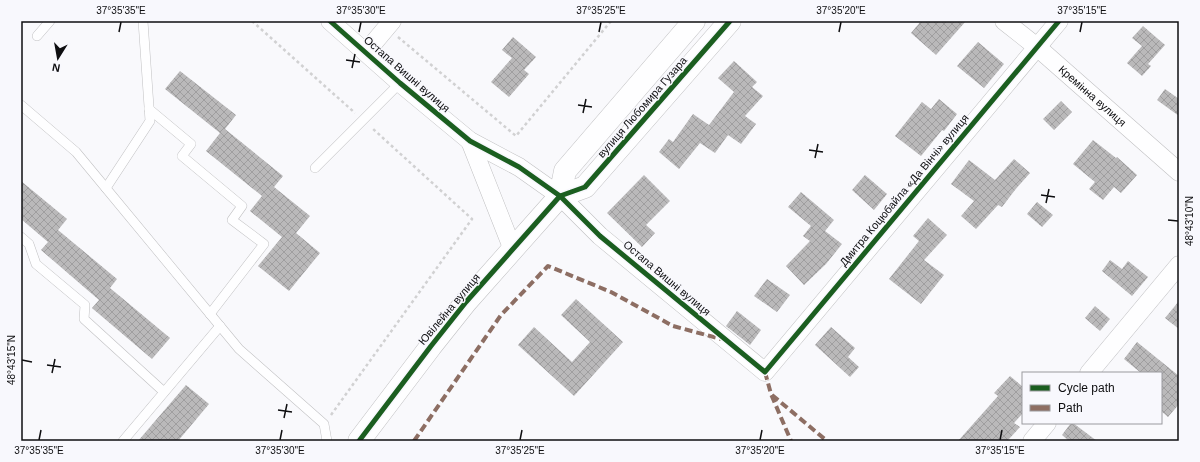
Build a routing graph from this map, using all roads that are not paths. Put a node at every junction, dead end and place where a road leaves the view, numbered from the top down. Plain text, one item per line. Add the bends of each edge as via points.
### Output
1 (50, 21) edge
2 (143, 21) edge
3 (330, 21) edge
4 (694, 21) edge
5 (730, 21) edge
6 (1004, 21) edge
7 (1059, 21) edge
8 (389, 24) edge
9 (37, 36) dead end
10 (1037, 47) junction
11 (366, 52) junction
12 (400, 83) junction
13 (21, 105) edge
14 (149, 109) junction
15 (470, 141) junction
16 (315, 168) dead end
17 (1179, 172) edge
18 (106, 188) junction
19 (560, 196) junction
20 (21, 237) edge
21 (513, 250) junction
22 (1179, 265) edge
23 (210, 314) junction
24 (220, 326) junction
25 (765, 372) joint
26 (1090, 372) edge
27 (164, 392) junction
28 (1046, 424) edge
29 (361, 440) edge
30 (123, 441) edge
31 (327, 441) edge
32 (1032, 441) edge

1 - 9 lane
2 - 14 lane
3 - 11 street, Остапа Вишні вулиця
4 - 19 street, вулиця Любомира Гузара via 565,171
5 - 19 street, вулиця Любомира Гузара via 585,187
6 - 10 street, Кремінна вулиця
7 - 10 street, Дмитра Коцюбайла «Да Вінчі» вулиця
8 - 11 street
10 - 17 street, Кремінна вулиця
10 - 25 street, Дмитра Коцюбайла «Да Вінчі» вулиця
11 - 12 street, Остапа Вишні вулиця
12 - 15 street, Остапа Вишні вулиця
12 - 16 lane
13 - 18 lane via 76,152
14 - 18 lane via 150,121
14 - 23 lane via 191,144 182,156 242,206 232,220 264,244
15 - 19 street, Остапа Вишні вулиця via 519,168
15 - 21 street
18 - 23 lane
19 - 21 street, Ювілейна вулиця
19 - 25 street, Остапа Вишні вулиця via 600,236
20 - 27 lane via 29,244 36,264 85,305 84,319
21 - 29 street, Ювілейна вулиця via 466,302
22 - 26 street
23 - 24 lane
24 - 27 lane
24 - 31 lane via 239,349 324,424
27 - 30 lane
28 - 32 street

